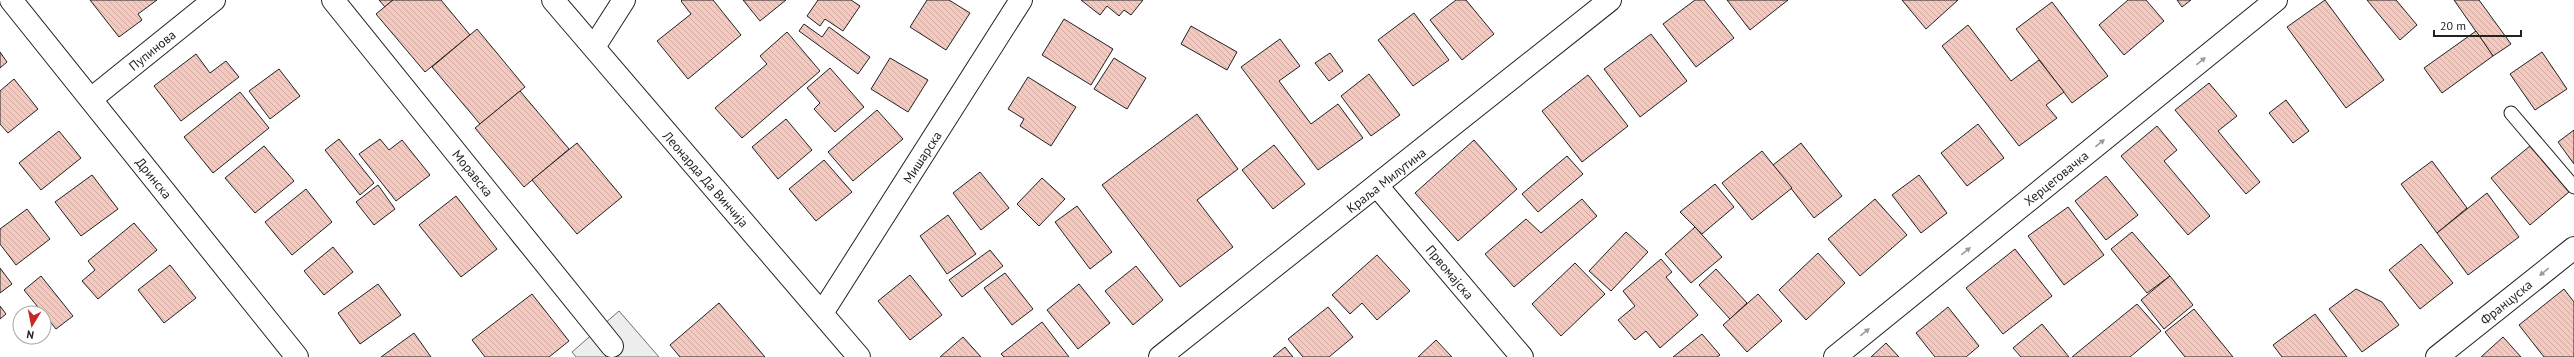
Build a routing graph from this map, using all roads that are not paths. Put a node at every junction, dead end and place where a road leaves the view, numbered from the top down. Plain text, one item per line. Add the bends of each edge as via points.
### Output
1 (11, 0) edge
2 (214, 0) edge
3 (333, 0) edge
4 (554, 0) edge
5 (624, 0) edge
6 (1021, 0) edge
7 (1610, 0) edge
8 (2276, 0) edge
9 (594, 47) junction
10 (91, 99) junction
11 (2510, 113) dead end
12 (1378, 187) junction
13 (2574, 187) edge
14 (2574, 248) edge
15 (822, 313) junction
16 (612, 346) dead end
17 (297, 357) edge
18 (859, 357) edge
19 (1160, 357) edge
20 (1522, 357) edge
21 (1835, 357) edge
22 (2437, 357) edge

1 - 10 street, Дринска
2 - 10 street, Пупинова
3 - 16 street, Моравска
4 - 9 street, Леонарда Да Винчија
5 - 9 street
6 - 15 street, Мишарска
7 - 12 street, Краља Милутина
21 -> 8 street, Херцеговачка
9 - 15 street, Леонарда Да Винчија
10 - 17 street, Дринска
11 - 13 lane
12 - 19 street, Краља Милутина
12 - 20 street, Првомајска
14 -> 22 street, Француска
15 - 18 street, Леонарда Да Винчија

